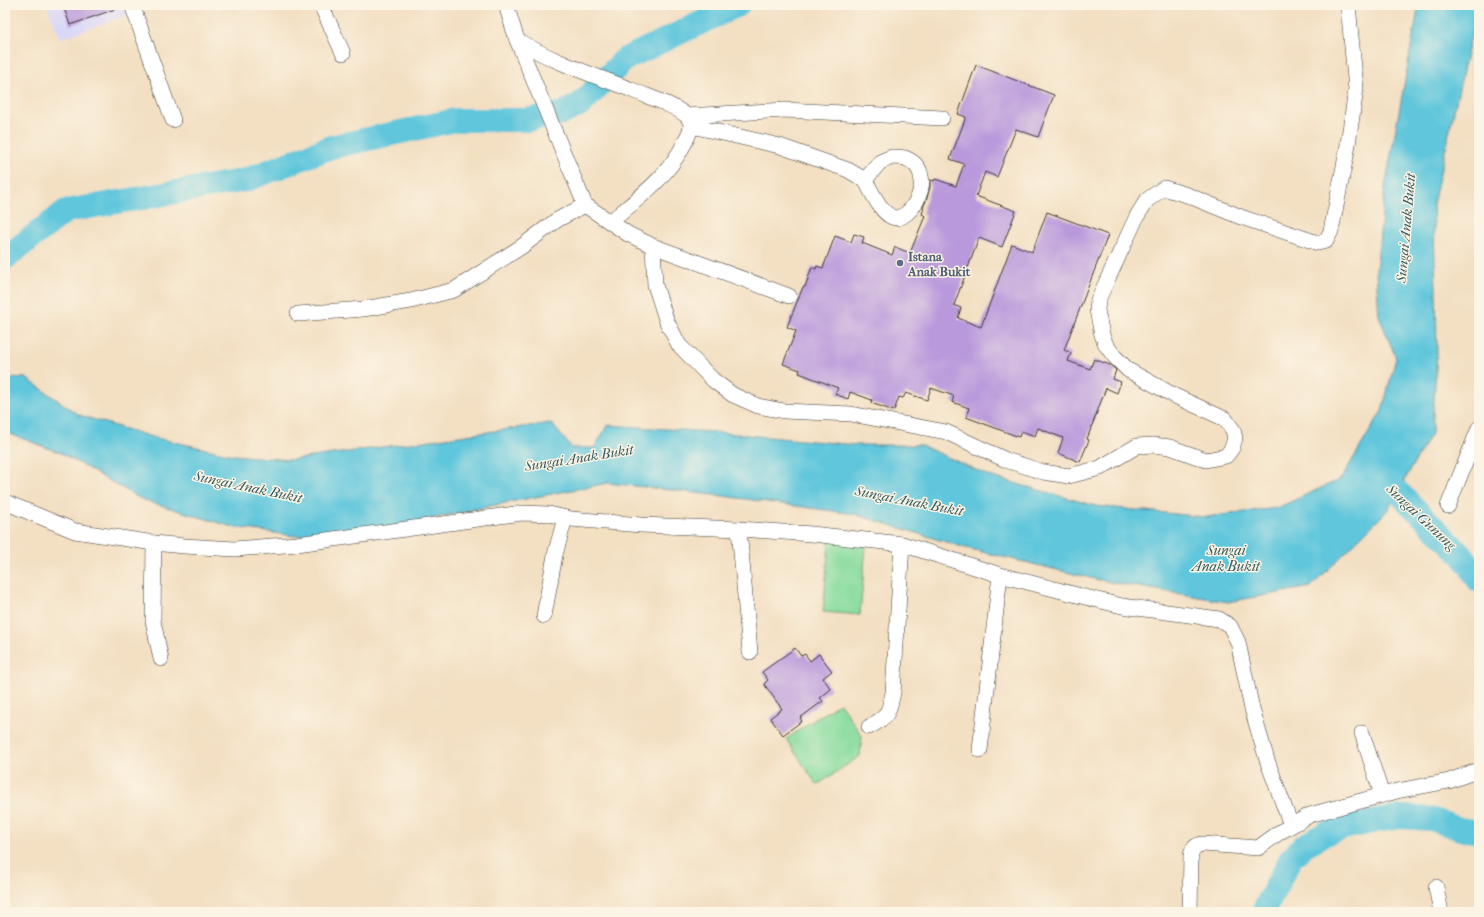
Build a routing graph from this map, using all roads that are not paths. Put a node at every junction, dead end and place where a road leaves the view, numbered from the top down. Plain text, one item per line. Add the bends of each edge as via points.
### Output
1 (132, 5) edge
2 (321, 5) edge
3 (506, 5) edge
4 (1348, 5) edge
5 (517, 40) junction
6 (343, 53) dead end
7 (942, 118) dead end
8 (173, 120) dead end
9 (689, 121) junction
10 (865, 180) dead end
11 (585, 205) junction
12 (610, 222) junction
13 (653, 246) junction
14 (789, 296) dead end
15 (298, 314) dead end
16 (1479, 428) edge
17 (5, 502) edge
18 (1448, 506) dead end
19 (565, 518) junction
20 (738, 529) junction
21 (154, 543) junction
22 (902, 544) junction
23 (1000, 575) junction
24 (544, 616) dead end
25 (750, 652) dead end
26 (161, 659) dead end
27 (868, 727) dead end
28 (1362, 733) dead end
29 (980, 750) dead end
30 (1479, 770) edge
31 (1382, 795) junction
32 (1291, 825) junction
33 (1436, 887) dead end
34 (1190, 912) edge
35 (1441, 912) edge

1 - 8 street
2 - 6 street
3 - 5 street
4 - 13 street via 1356,89 1347,151 1331,231 1326,241 1318,243 1164,188 1147,200 1098,300 1097,310 1102,335 1115,357 1128,370 1175,396 1225,419 1235,438 1226,456 1206,460 1170,447 1137,446 1100,468 1069,476 1043,472 1006,460 946,432 851,414 784,411 758,406 733,395 713,380 679,345 667,322 655,285
5 - 9 street via 548,57 679,109
5 - 11 street
7 - 9 street via 785,110
9 - 10 street via 780,146 848,170
9 - 12 street via 687,139 676,160 656,184
11 - 12 street
11 - 15 street via 557,220 521,247 454,290 363,309
12 - 13 street
13 - 14 street
16 - 18 street
17 - 21 street via 75,531
19 - 20 street via 642,525
19 - 21 street via 549,514 522,513 312,542 235,549
19 - 24 street via 555,555
20 - 22 street
20 - 25 street
21 - 26 street via 154,620
22 - 23 street
22 - 27 street via 893,693 888,713
23 - 29 street
23 - 32 street via 1122,606 1219,619 1230,626 1238,642 1252,709 1267,760
28 - 31 street
30 - 31 street via 1449,781
31 - 32 street via 1310,815
32 - 34 street via 1258,848 1196,845 1191,855
33 - 35 street

